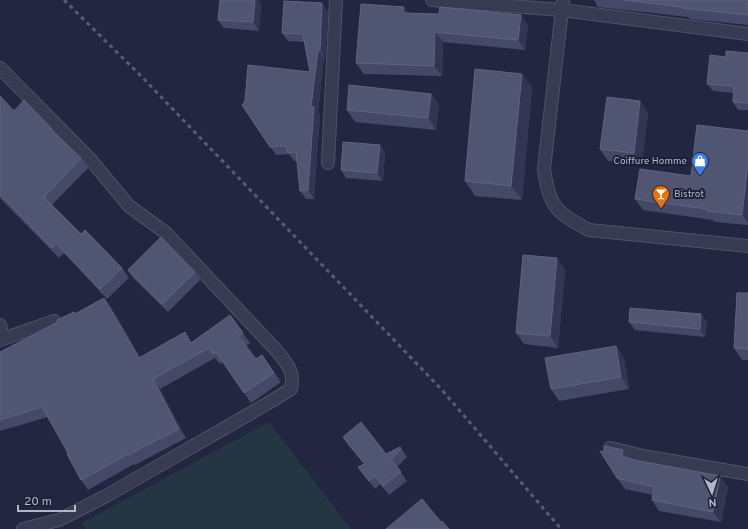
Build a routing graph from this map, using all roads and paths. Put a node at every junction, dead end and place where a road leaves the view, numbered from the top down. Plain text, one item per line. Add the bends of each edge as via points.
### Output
1 (336, 0) edge
2 (432, 0) edge
3 (563, 5) edge
4 (748, 34) edge
5 (0, 68) edge
6 (328, 164) dead end
7 (748, 246) edge
8 (54, 321) dead end
9 (0, 324) edge
10 (2, 340) edge
11 (605, 447) edge
12 (748, 474) edge
13 (23, 529) edge

1 - 6 street
2 - 3 street
3 - 4 street
3 - 7 street via 544,169 547,189 554,206 570,221 589,230
5 - 13 street via 85,154 129,206 166,233 277,351 291,370 293,380 291,389 106,496 59,520
8 - 10 street
9 - 10 street
11 - 12 street

